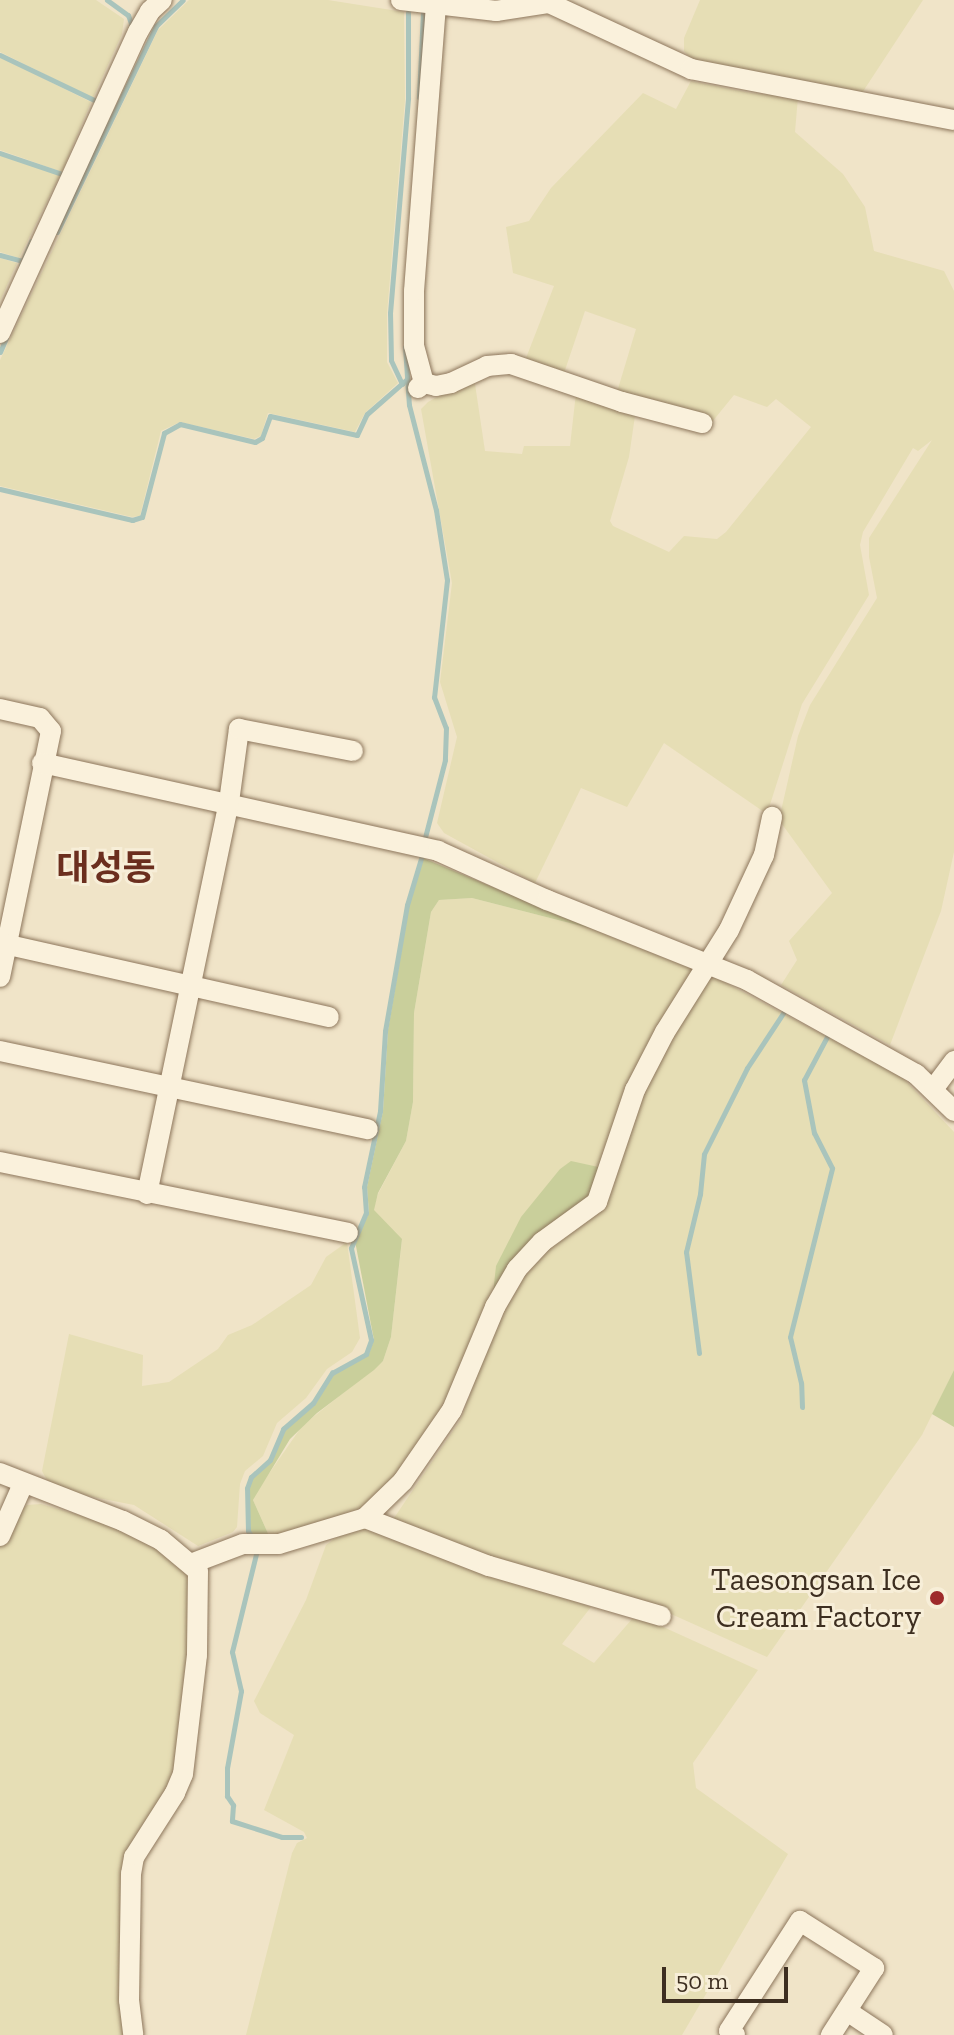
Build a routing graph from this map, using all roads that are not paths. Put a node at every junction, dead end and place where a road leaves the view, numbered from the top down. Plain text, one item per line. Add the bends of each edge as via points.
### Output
1 (162, 0) edge
2 (401, 0) edge
3 (436, 4) junction
4 (954, 120) edge
5 (0, 333) edge
6 (702, 423) dead end
7 (0, 709) edge
8 (353, 751) dead end
9 (42, 763) junction
10 (229, 802) junction
11 (772, 817) dead end
12 (4, 944) edge
13 (708, 964) junction
14 (0, 977) edge
15 (190, 986) junction
16 (329, 1017) dead end
17 (0, 1051) edge
18 (954, 1061) edge
19 (934, 1088) junction
20 (168, 1089) junction
21 (954, 1111) edge
22 (368, 1129) dead end
23 (0, 1162) edge
24 (147, 1194) junction
25 (348, 1233) dead end
26 (0, 1473) edge
27 (23, 1484) junction
28 (365, 1518) junction
29 (0, 1536) edge
30 (193, 1563) junction
31 (661, 1616) dead end
32 (847, 2011) junction
33 (133, 2035) edge
34 (735, 2035) edge
35 (831, 2035) edge
36 (883, 2035) edge

1 - 5 street via 138,32
2 - 3 street
3 - 4 street via 496,11 549,3 691,69
3 - 6 street via 414,291 421,386 511,364
7 - 9 street via 40,718 51,731
8 - 10 street via 239,729
9 - 10 street
9 - 12 street
10 - 13 street via 438,851
10 - 15 street
11 - 13 street via 764,855
12 - 14 street
12 - 15 street
13 - 19 street via 837,1028
13 - 28 street via 635,1090 597,1202 542,1242 517,1269 495,1307 452,1410 403,1481
15 - 16 street
15 - 20 street
17 - 20 street
18 - 19 street
19 - 21 street
20 - 22 street
20 - 24 street
23 - 24 street
24 - 25 street
26 - 27 street
27 - 29 street
27 - 30 street via 123,1521
28 - 30 street via 279,1544 243,1544
28 - 31 street via 489,1566
30 - 33 street via 199,1582 197,1655 183,1774 134,1857 131,1874
32 - 34 street via 874,1968 800,1921 729,2031
32 - 35 street
32 - 36 street

